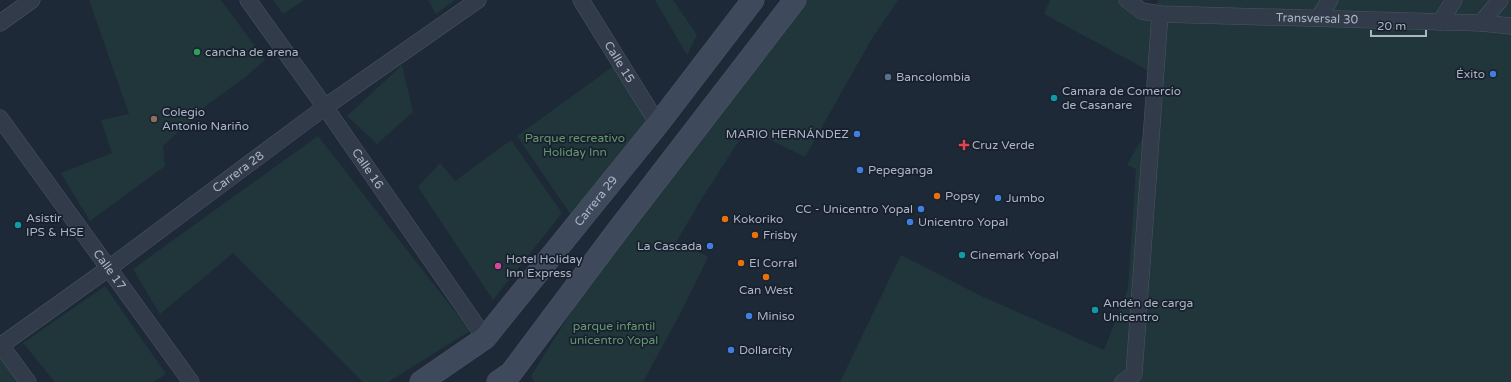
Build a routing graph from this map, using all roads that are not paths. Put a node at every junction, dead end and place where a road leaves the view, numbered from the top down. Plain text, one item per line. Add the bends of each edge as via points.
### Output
1 (32, 0) edge
2 (248, 0) edge
3 (478, 0) edge
4 (581, 0) edge
5 (753, 0) edge
6 (795, 0) edge
7 (1127, 0) edge
8 (1330, 0) edge
9 (1454, 0) edge
10 (1500, 0) edge
11 (1145, 5) edge
12 (1160, 14) junction
13 (1318, 18) junction
14 (0, 22) edge
15 (1440, 22) junction
16 (1481, 23) junction
17 (1511, 26) edge
18 (325, 107) junction
19 (0, 118) edge
20 (658, 124) junction
21 (110, 268) junction
22 (485, 338) junction
23 (0, 345) edge
24 (1128, 378) edge
25 (509, 379) edge
26 (28, 382) edge
27 (191, 382) edge
28 (421, 382) edge

1 - 14 street
2 - 18 street, Calle 16
3 - 18 street, Carrera 28
4 - 20 street, Calle 15
5 - 20 main road, Carrera 29
6 - 25 main road via 597,258
7 - 11 street, Transversal 30
8 - 13 street
9 - 15 street
10 - 16 street
11 - 12 street, Transversal 30
12 - 13 street, Transversal 30
12 - 24 street
13 - 15 street, Transversal 30
15 - 16 street, Transversal 30
16 - 17 street, Transversal 30
18 - 21 street, Carrera 28
18 - 22 street, Calle 16
19 - 21 street, Calle 17
20 - 22 main road, Carrera 29
21 - 23 street, Carrera 28
21 - 27 street, Calle 17
22 - 28 main road, Carrera 29
23 - 26 street

